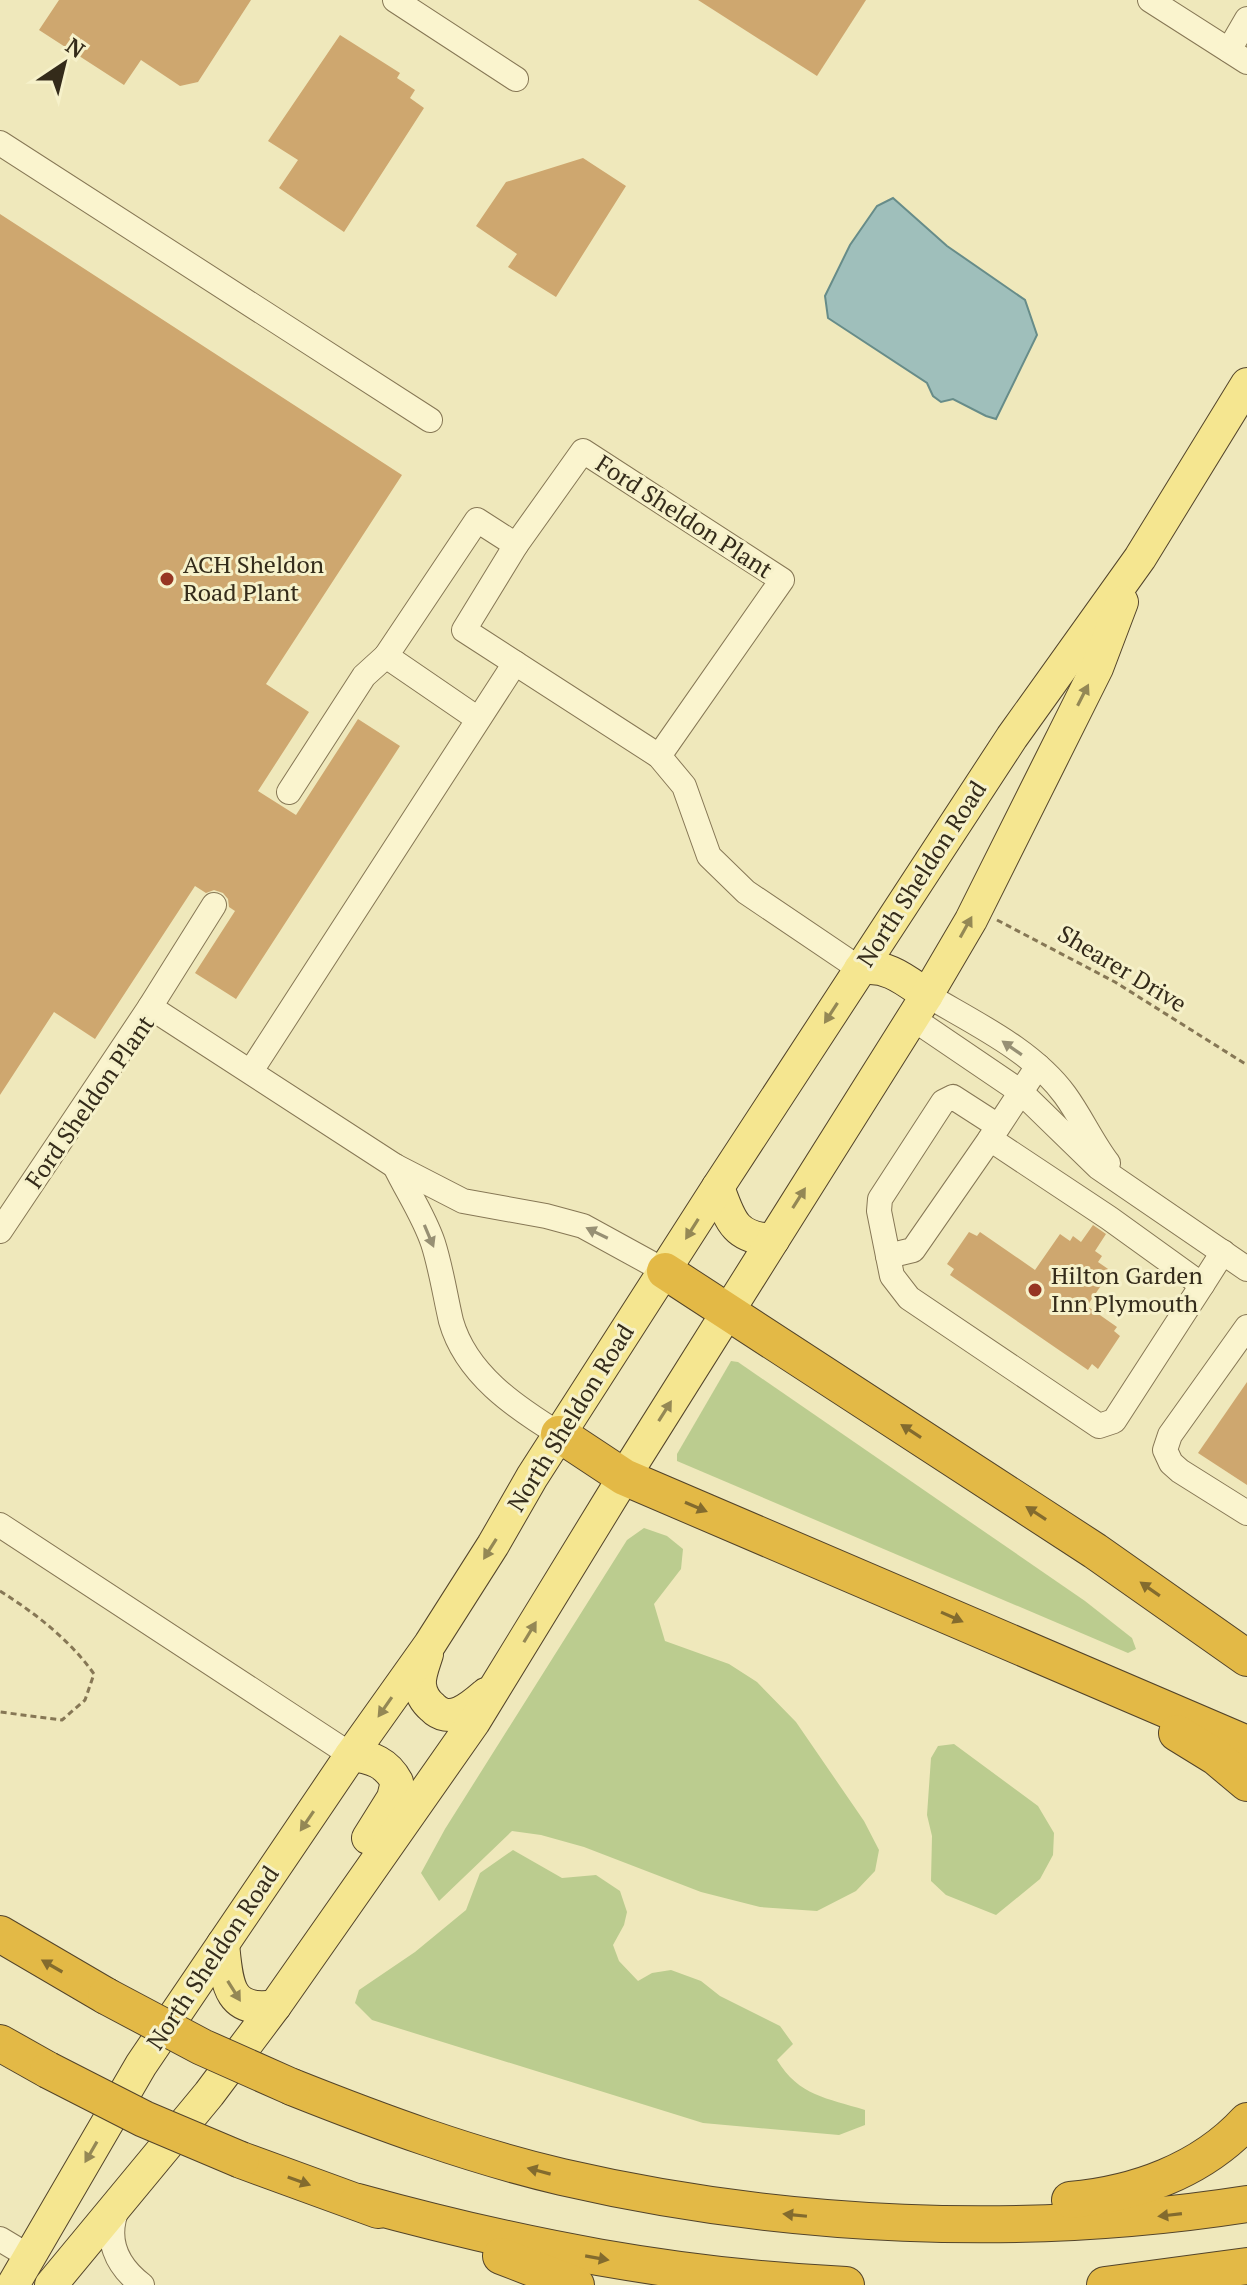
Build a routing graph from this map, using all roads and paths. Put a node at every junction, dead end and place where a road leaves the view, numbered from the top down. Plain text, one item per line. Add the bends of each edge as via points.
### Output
1 (395, 0) edge
2 (1150, 0) edge
3 (1247, 19) edge
4 (1238, 56) edge
5 (516, 79) dead end
6 (0, 143) edge
7 (1247, 384) edge
8 (430, 420) dead end
9 (516, 545) junction
10 (1140, 558) junction
11 (386, 656) junction
12 (515, 663) junction
13 (478, 719) junction
14 (659, 756) junction
15 (289, 792) dead end
16 (214, 905) dead end
17 (976, 909) junction
18 (860, 969) junction
19 (919, 1006) junction
20 (150, 1007) junction
21 (1247, 1065) edge
22 (1038, 1066) junction
23 (251, 1071) junction
24 (1021, 1092) junction
25 (1069, 1124) junction
26 (994, 1133) junction
27 (395, 1166) junction
28 (718, 1187) junction
29 (0, 1231) edge
30 (773, 1240) junction
31 (1223, 1252) junction
32 (888, 1256) junction
33 (1247, 1269) edge
34 (665, 1271) junction
35 (1202, 1285) junction
36 (727, 1311) junction
37 (1247, 1327) edge
38 (559, 1434) junction
39 (624, 1477) junction
40 (1247, 1513) edge
41 (0, 1525) edge
42 (0, 1591) edge
43 (1011, 1643) junction
44 (430, 1644) junction
45 (1247, 1655) edge
46 (498, 1683) junction
47 (0, 1712) edge
48 (1247, 1744) edge
49 (351, 1755) junction
50 (1247, 1783) edge
51 (0, 1934) edge
52 (223, 1944) junction
53 (305, 1963) junction
54 (275, 2006) junction
55 (0, 2043) edge
56 (1247, 2121) edge
57 (358, 2202) junction
58 (120, 2203) junction
59 (1247, 2204) edge
60 (873, 2220) junction
61 (0, 2239) edge
62 (36, 2246) junction
63 (1247, 2266) edge
64 (60, 2282) edge
65 (13, 2285) edge
66 (142, 2285) edge
67 (576, 2285) edge
68 (846, 2285) edge
69 (1105, 2285) edge

1 - 5 street
2 - 4 street
3 - 4 street
6 - 8 street
7 - 10 main road, North Sheldon Road
9 - 11 street via 477,520
9 - 12 street, Ford Sheldon Plant via 464,630
9 - 14 street, Ford Sheldon Plant via 583,451 782,580
17 -> 10 main road, North Sheldon Road via 1097,668
10 - 18 main road, North Sheldon Road via 1012,737
11 - 13 street
11 - 15 street via 364,676
12 - 13 street
12 - 14 street, Ford Sheldon Plant
13 - 23 street
14 - 18 street, Ford Sheldon Plant via 684,786 709,856 746,892
16 - 20 street
19 -> 17 main road, North Sheldon Road
17 - 21 path, Shearer Drive via 1115,982
18 - 19 main road via 891,972
18 -> 28 main road, North Sheldon Road
22 -> 19 street via 1002,1040
19 - 24 street
30 -> 19 main road, North Sheldon Road
20 - 23 street, Ford Sheldon Plant
20 - 29 street, Ford Sheldon Plant
22 - 24 street
22 - 25 street via 1065,1095
23 - 27 street, Ford Sheldon Plant
24 - 25 street
24 - 26 street
25 - 31 street via 1098,1167
26 - 32 street via 913,1250
26 - 32 street via 953,1097 943,1102 880,1199
26 - 35 street
34 -> 27 street, Ford Sheldon Plant via 583,1226 463,1201
27 -> 38 street via 432,1240 464,1352 483,1378
28 - 30 main road via 737,1229
28 -> 34 main road, North Sheldon Road
30 - 36 main road, North Sheldon Road
31 - 33 street
31 - 35 street
32 - 35 street via 892,1276 909,1298 1099,1426 1114,1421
34 - 36 highway
34 - 38 main road, North Sheldon Road
39 -> 36 main road, North Sheldon Road
45 -> 36 highway
37 - 40 street via 1170,1435 1165,1450 1180,1471
38 - 39 highway
38 -> 44 main road, North Sheldon Road
39 -> 43 highway
46 -> 39 main road, North Sheldon Road
41 - 49 street
42 - 47 path via 57,1633 94,1674 85,1700 62,1720
43 - 48 highway
43 - 50 highway via 1194,1742
44 - 46 main road via 420,1689 434,1710 455,1715
44 -> 49 main road, North Sheldon Road
46 - 53 main road, North Sheldon Road
49 -> 52 main road, North Sheldon Road
49 - 53 main road via 391,1770 397,1782 393,1798 313,1924
60 -> 51 highway, bridge via 729,2208 635,2192 395,2128 202,2047
52 -> 54 main road via 232,1994 244,2005
52 -> 62 main road, North Sheldon Road via 141,2065
53 - 54 main road, North Sheldon Road
54 - 58 main road, North Sheldon Road
55 -> 57 highway, bridge via 144,2119
56 - 60 highway via 1193,2163 1115,2194
57 - 67 highway
57 -> 68 highway via 485,2236 637,2265 758,2281
58 - 64 main road, North Sheldon Road
58 - 66 street via 112,2227 115,2253
59 -> 60 highway via 1156,2217 1014,2224
61 - 62 street
62 - 64 street
62 - 65 main road, North Sheldon Road
63 - 69 highway

